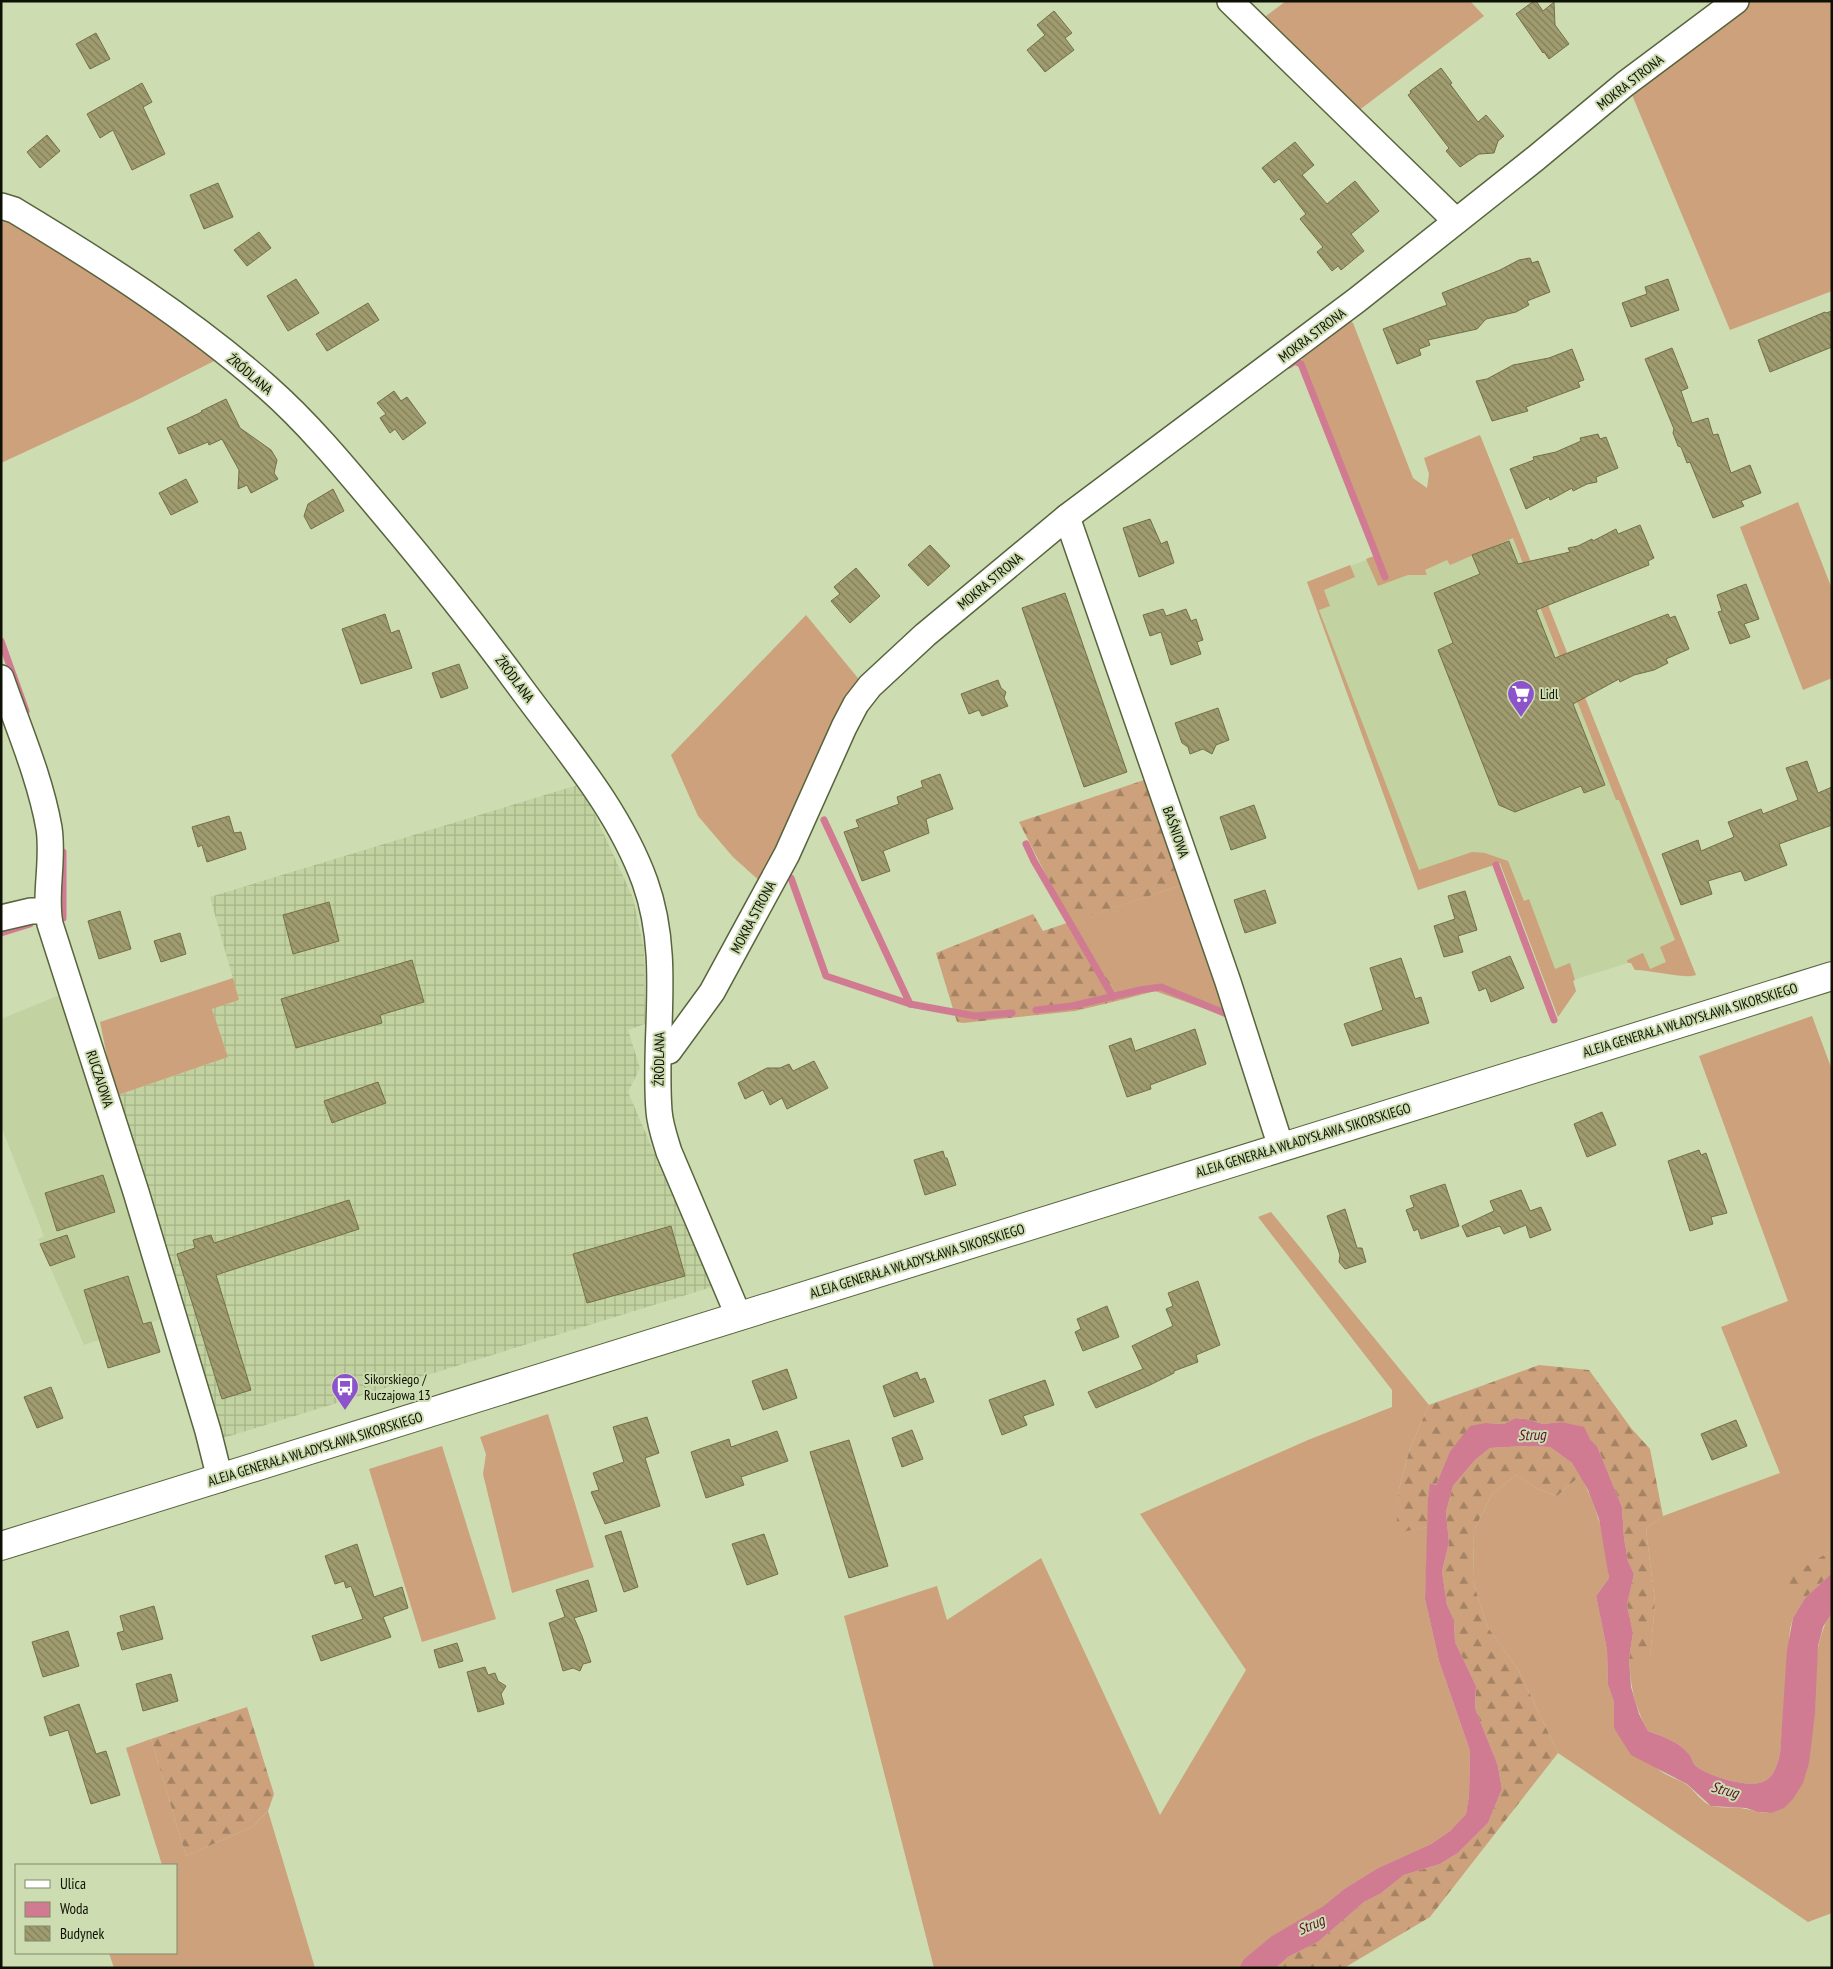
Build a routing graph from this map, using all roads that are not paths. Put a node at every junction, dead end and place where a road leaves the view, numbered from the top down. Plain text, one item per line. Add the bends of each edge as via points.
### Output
1 (1230, 1) edge
2 (1736, 1) edge
3 (5, 206) edge
4 (1456, 221) junction
5 (1067, 517) junction
6 (1, 678) edge
7 (47, 911) junction
8 (1, 918) edge
9 (1832, 976) edge
10 (659, 1052) junction
11 (1281, 1147) junction
12 (739, 1317) junction
13 (220, 1479) junction
14 (1, 1546) edge

1 - 4 street
2 - 4 street, MOKRA STRONA via 1625,84
3 - 10 street, ŹRÓDLANA via 134,285 269,388 314,433 365,492 488,643 591,783 620,829 644,880 660,953
4 - 5 street, MOKRA STRONA via 1342,312
5 - 10 street, MOKRA STRONA via 925,635 870,686 856,704 787,854 712,992 669,1051
5 - 11 street, BAŚNIOWA
6 - 7 street, RUCZAJOWA via 41,793 49,829 51,857
7 - 8 street via 31,910
7 - 13 street, RUCZAJOWA via 136,1192
9 - 11 main road, ALEJA GENERAŁA WŁADYSŁAWA SIKORSKIEGO
10 - 12 street, ŹRÓDLANA via 662,1130
11 - 12 main road, ALEJA GENERAŁA WŁADYSŁAWA SIKORSKIEGO
12 - 13 main road, ALEJA GENERAŁA WŁADYSŁAWA SIKORSKIEGO
13 - 14 main road, ALEJA GENERAŁA WŁADYSŁAWA SIKORSKIEGO

